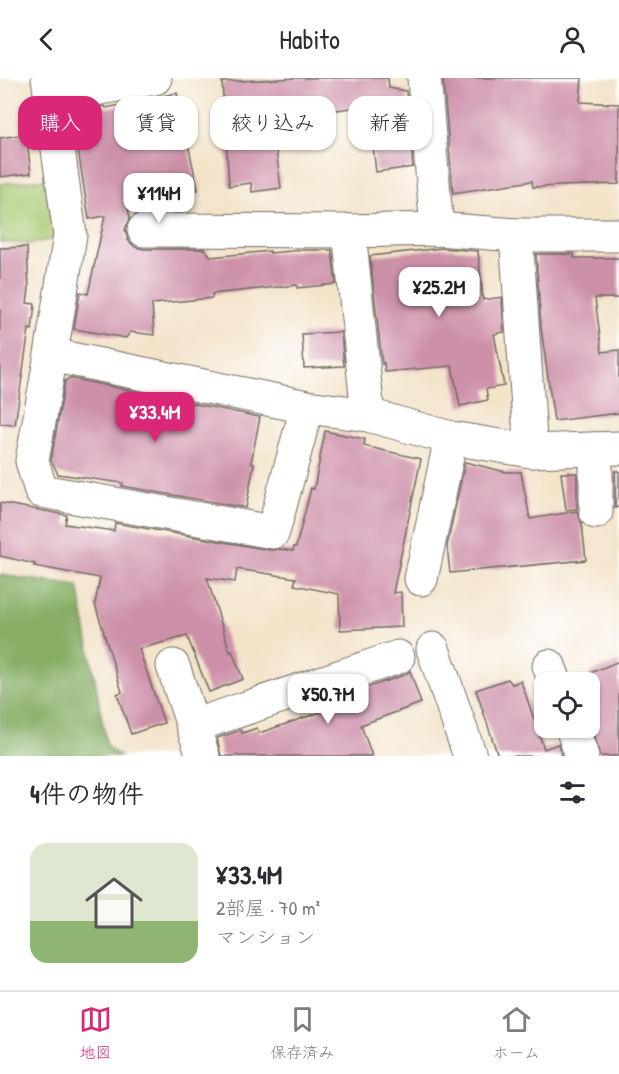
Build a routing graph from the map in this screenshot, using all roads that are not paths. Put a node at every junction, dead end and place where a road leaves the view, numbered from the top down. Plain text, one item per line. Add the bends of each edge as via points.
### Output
1 (155, 78) edge
2 (424, 78) edge
3 (50, 88) edge
4 (437, 229) junction
5 (144, 230) dead end
6 (349, 231) junction
7 (516, 235) junction
8 (619, 235) edge
9 (51, 355) junction
10 (307, 407) junction
11 (368, 415) junction
12 (451, 438) junction
13 (607, 449) edge
14 (531, 452) junction
15 (596, 512) dead end
16 (421, 579) dead end
17 (433, 649) dead end
18 (398, 657) dead end
19 (173, 666) dead end
20 (193, 726) junction
21 (576, 738) edge
22 (203, 756) edge
23 (470, 756) edge
24 (582, 756) edge

1 - 3 lane
2 - 4 lane
3 - 9 lane via 70,235
4 - 6 lane
4 - 7 lane
5 - 6 lane
6 - 11 lane
7 - 8 lane
7 - 14 lane
9 - 10 lane
9 - 10 lane via 32,461 41,491 273,532
10 - 11 lane
11 - 12 lane
12 - 14 lane
12 - 16 lane
13 - 14 lane
13 - 15 lane
17 - 23 lane
18 - 20 lane
19 - 20 lane
20 - 22 lane
21 - 24 lane

